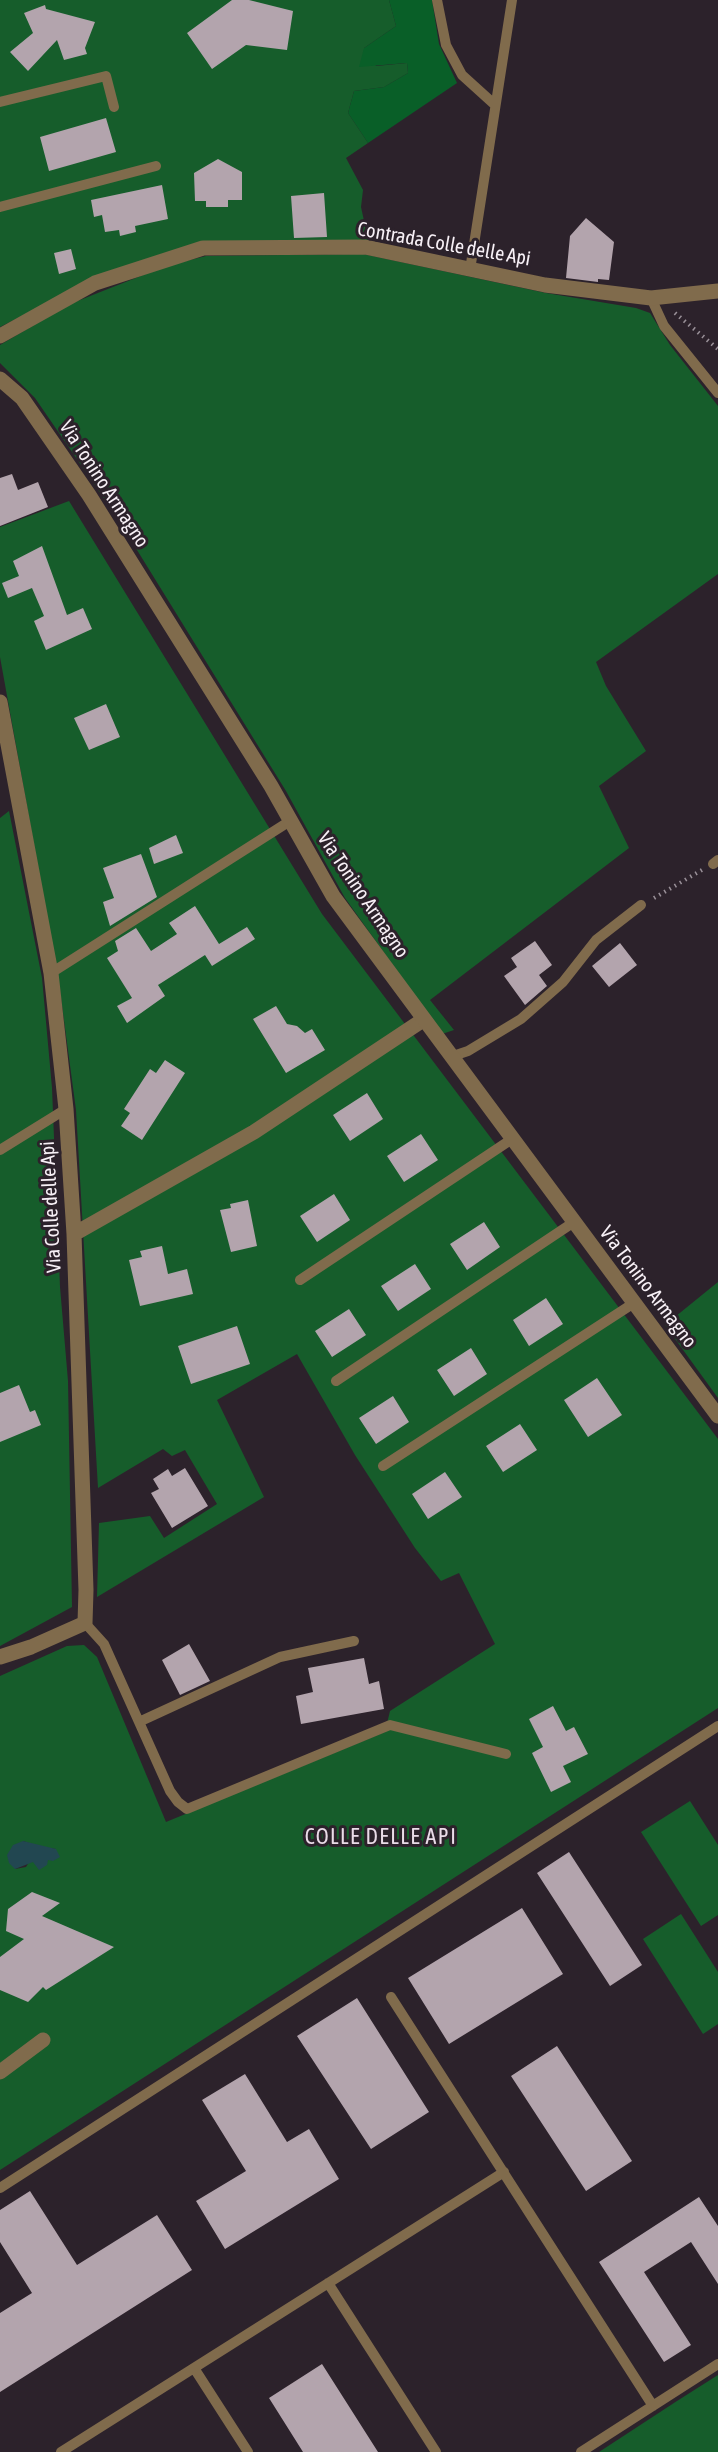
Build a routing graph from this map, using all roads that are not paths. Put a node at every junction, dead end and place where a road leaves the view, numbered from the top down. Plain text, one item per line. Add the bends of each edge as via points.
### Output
1 (437, 0) edge
2 (512, 0) edge
3 (0, 102) edge
4 (494, 104) junction
5 (114, 107) dead end
6 (156, 166) dead end
7 (0, 207) edge
8 (470, 270) junction
9 (718, 291) edge
10 (651, 298) junction
11 (0, 336) edge
12 (0, 379) edge
13 (718, 393) edge
14 (0, 702) edge
15 (290, 821) junction
16 (641, 905) road end
17 (51, 973) junction
18 (423, 1020) junction
19 (450, 1057) junction
20 (66, 1109) junction
21 (512, 1138) junction
22 (0, 1150) edge
23 (574, 1222) junction
24 (74, 1234) junction
25 (300, 1280) dead end
26 (634, 1303) junction
27 (336, 1381) dead end
28 (718, 1416) edge
29 (382, 1466) dead end
30 (85, 1623) junction
31 (354, 1641) dead end
32 (0, 1657) edge
33 (141, 1721) junction
34 (718, 1726) edge
35 (506, 1754) dead end
36 (391, 1997) dead end
37 (43, 2040) dead end
38 (0, 2072) edge
39 (504, 2172) junction
40 (0, 2188) edge
41 (328, 2283) junction
42 (718, 2364) edge
43 (194, 2368) junction
44 (653, 2406) junction
45 (61, 2452) edge
46 (248, 2452) edge
47 (436, 2452) edge
48 (581, 2452) edge

1 - 4 lane via 446,45 462,75
2 - 4 lane
3 - 5 lane via 106,76
4 - 8 lane
6 - 7 lane
8 - 10 street, Contrada Colle delle Api via 545,285
8 - 11 street, Contrada Colle delle Api via 365,247 203,248 95,283
9 - 10 street, Contrada Colle delle Api
10 - 13 lane via 664,326
12 - 15 street, Via Tonino Armagno via 22,398 89,495
14 - 17 street, Via Colle delle Api
15 - 17 lane
15 - 18 street, Via Tonino Armagno via 333,896
16 - 19 lane via 596,940 563,982 520,1018 468,1051
17 - 20 street, Via Colle delle Api
18 - 19 street, Via Tonino Armagno
18 - 24 street via 254,1132
19 - 21 street, Via Tonino Armagno
20 - 22 lane
20 - 24 street, Via Colle delle Api
21 - 23 street, Via Tonino Armagno
21 - 25 lane
23 - 26 street, Via Tonino Armagno
23 - 27 lane
24 - 30 street, Via Colle delle Api
26 - 28 street, Via Tonino Armagno
26 - 29 lane
30 - 32 street
30 - 33 lane via 104,1644
31 - 33 lane via 280,1657
33 - 35 lane via 170,1791 187,1809 390,1725
34 - 40 lane
36 - 39 lane
37 - 38 street
39 - 41 lane
39 - 44 lane
41 - 43 lane
41 - 47 lane
42 - 44 lane
43 - 45 lane
43 - 46 lane
44 - 48 lane

